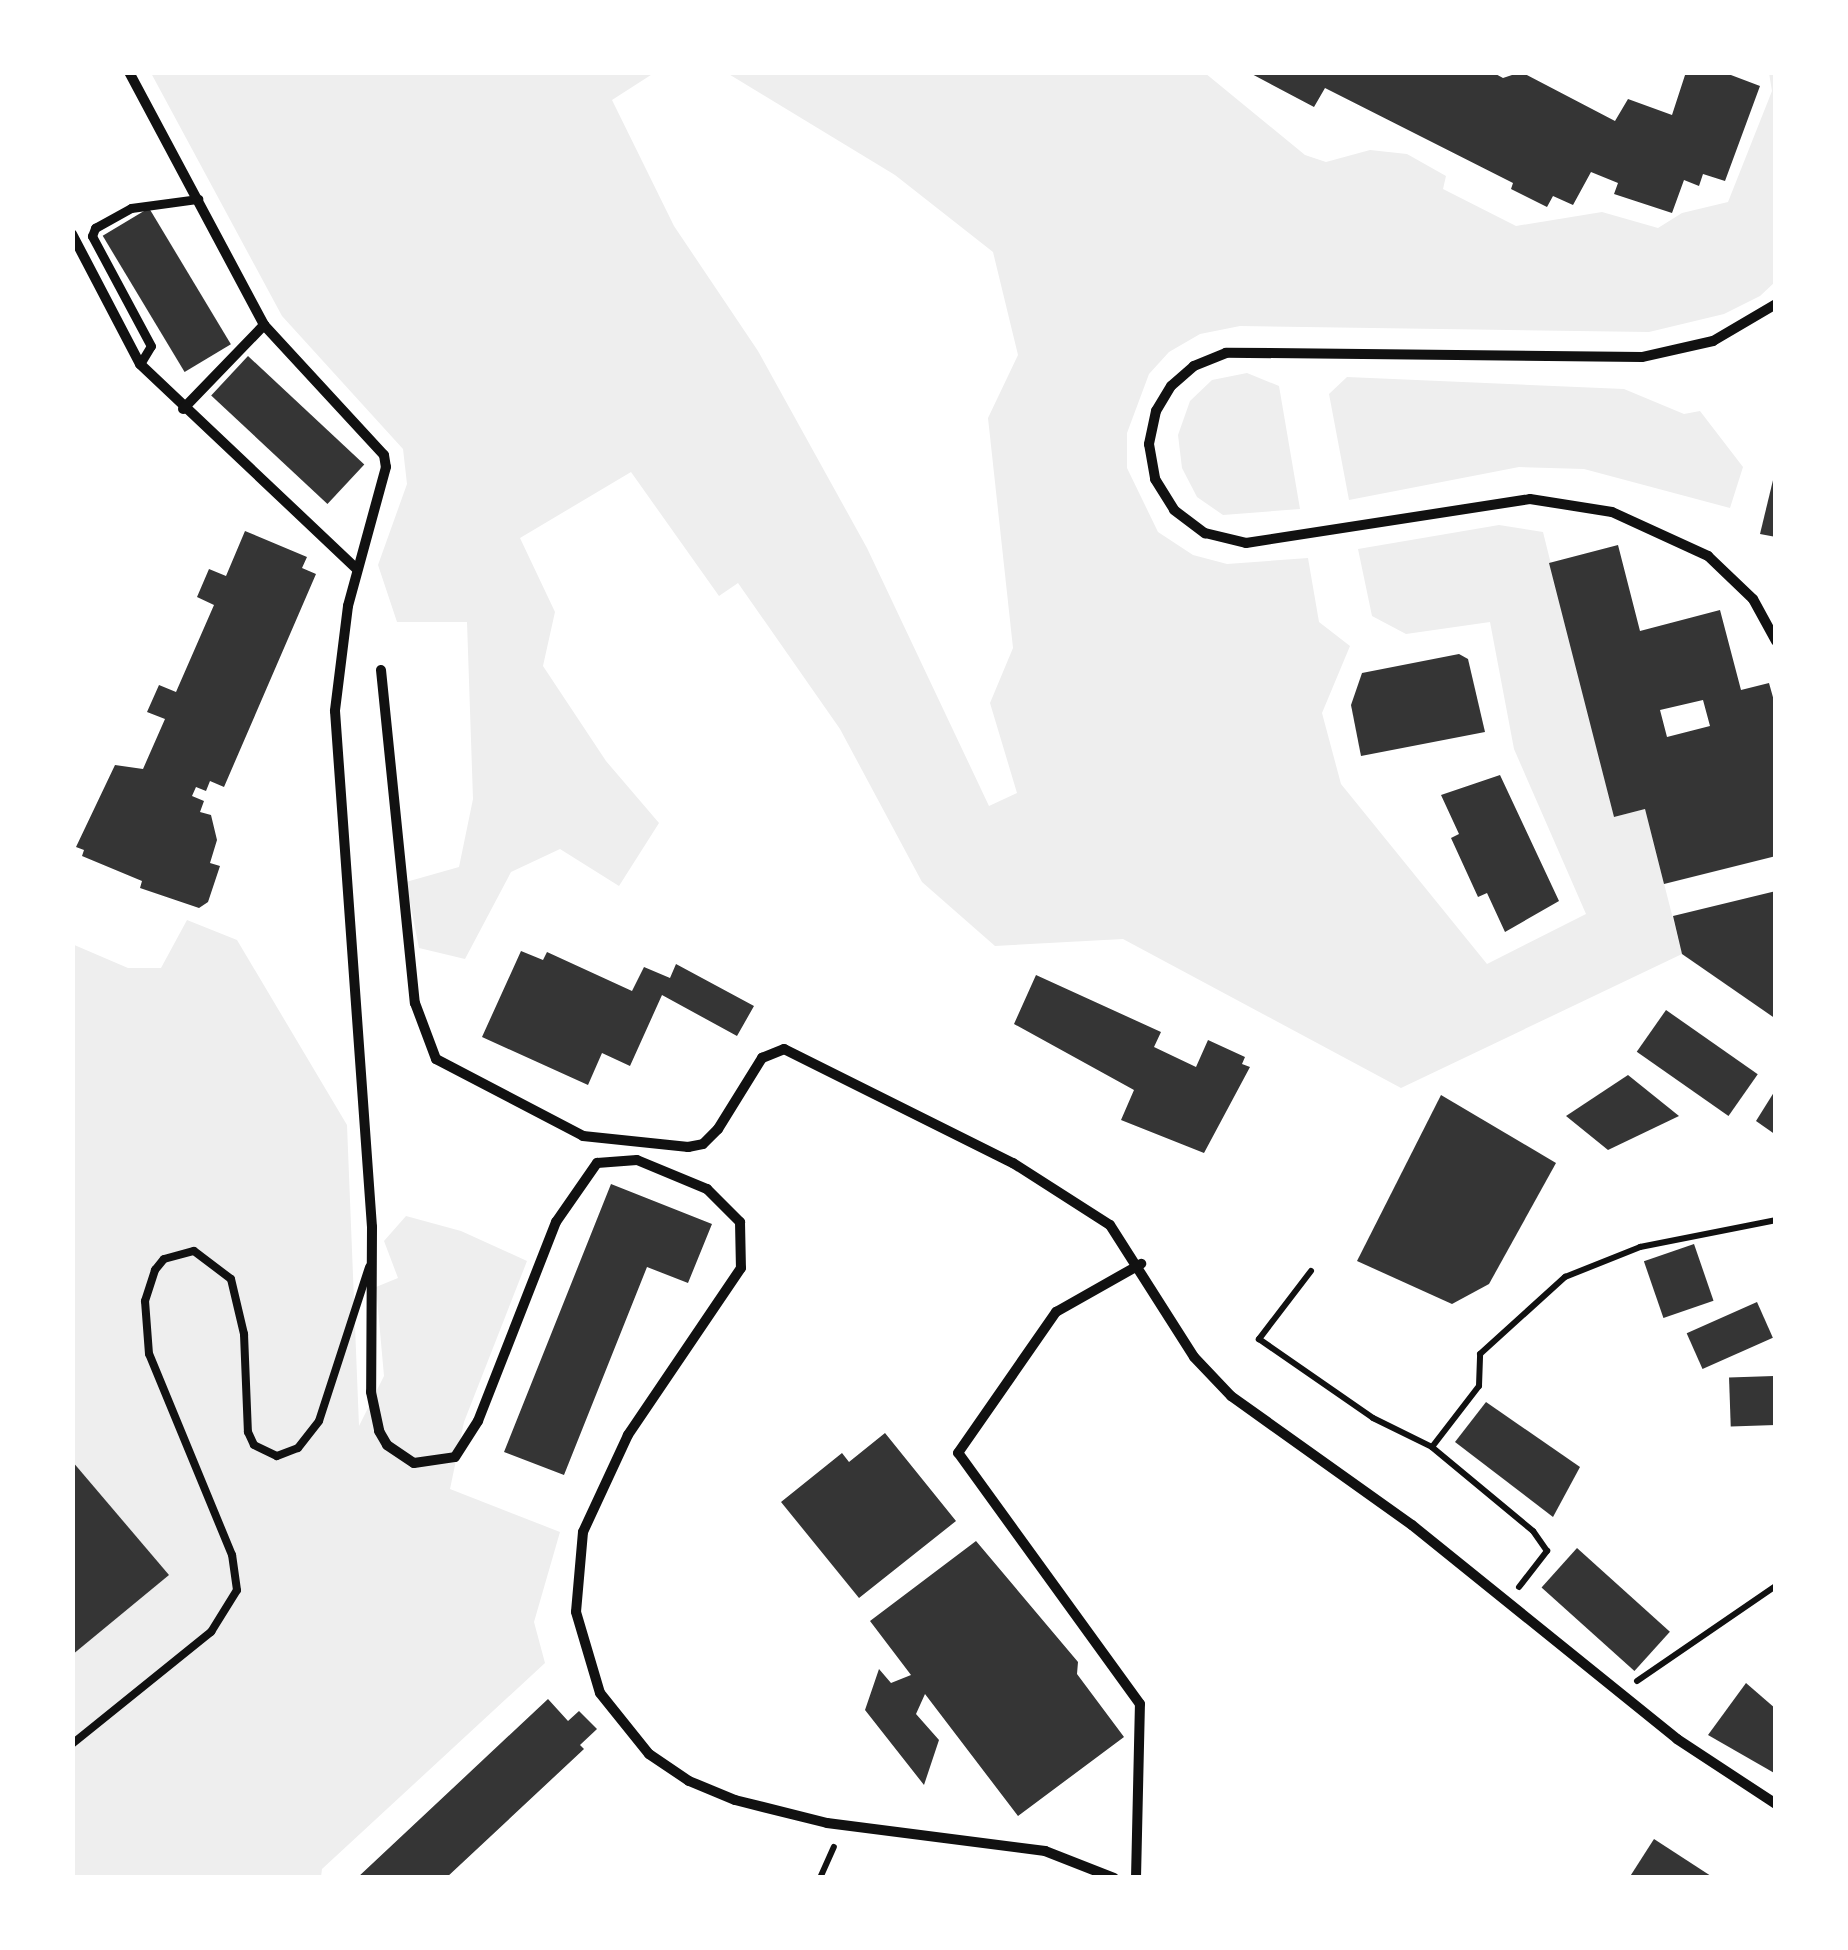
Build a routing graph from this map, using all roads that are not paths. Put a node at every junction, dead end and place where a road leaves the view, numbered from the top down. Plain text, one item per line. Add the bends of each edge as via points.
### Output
1 (129, 72) edge
2 (198, 200) junction
3 (72, 234) edge
4 (1776, 304) edge
5 (264, 325) junction
6 (140, 364) junction
7 (183, 408) junction
8 (356, 568) junction
9 (1776, 641) edge
10 (381, 670) dead end
11 (609, 1141) junction
12 (615, 1160) junction
13 (371, 1261) junction
14 (1140, 1264) junction
15 (72, 1744) edge
16 (1776, 1804) edge
17 (1114, 1878) edge
18 (1136, 1878) edge

1 - 2 street
2 - 5 street
2 - 6 street via 131,208 92,236 150,346
3 - 6 street
4 - 9 street via 1713,341 1642,357 1226,353 1194,366 1171,386 1156,410 1149,444 1155,479 1174,510 1205,532 1246,543 1530,499 1612,512 1708,556 1753,599
5 - 7 street
5 - 8 street via 384,455 385,485
6 - 7 street
7 - 8 street
8 - 13 street via 337,680 335,742
10 - 11 street via 412,983 427,1046 450,1070 582,1136
11 - 12 street
11 - 14 street via 703,1144 762,1058 784,1049 1067,1195 1110,1225
12 - 13 street via 597,1164 568,1197 478,1421 456,1457 414,1463 379,1431 371,1392
12 - 17 street via 662,1167 722,1199 740,1222 744,1251 732,1284 614,1458 583,1532 576,1612 589,1668 614,1714 666,1766 735,1800 828,1823 1045,1850
13 - 15 lane via 319,1421 298,1448 277,1456 254,1445 248,1432 244,1334 231,1280 194,1252 164,1259 155,1270 146,1300 149,1354 232,1555 238,1590 211,1632
14 - 16 street via 1210,1377 1641,1710
14 - 18 street via 1056,1312 958,1454 1140,1704

